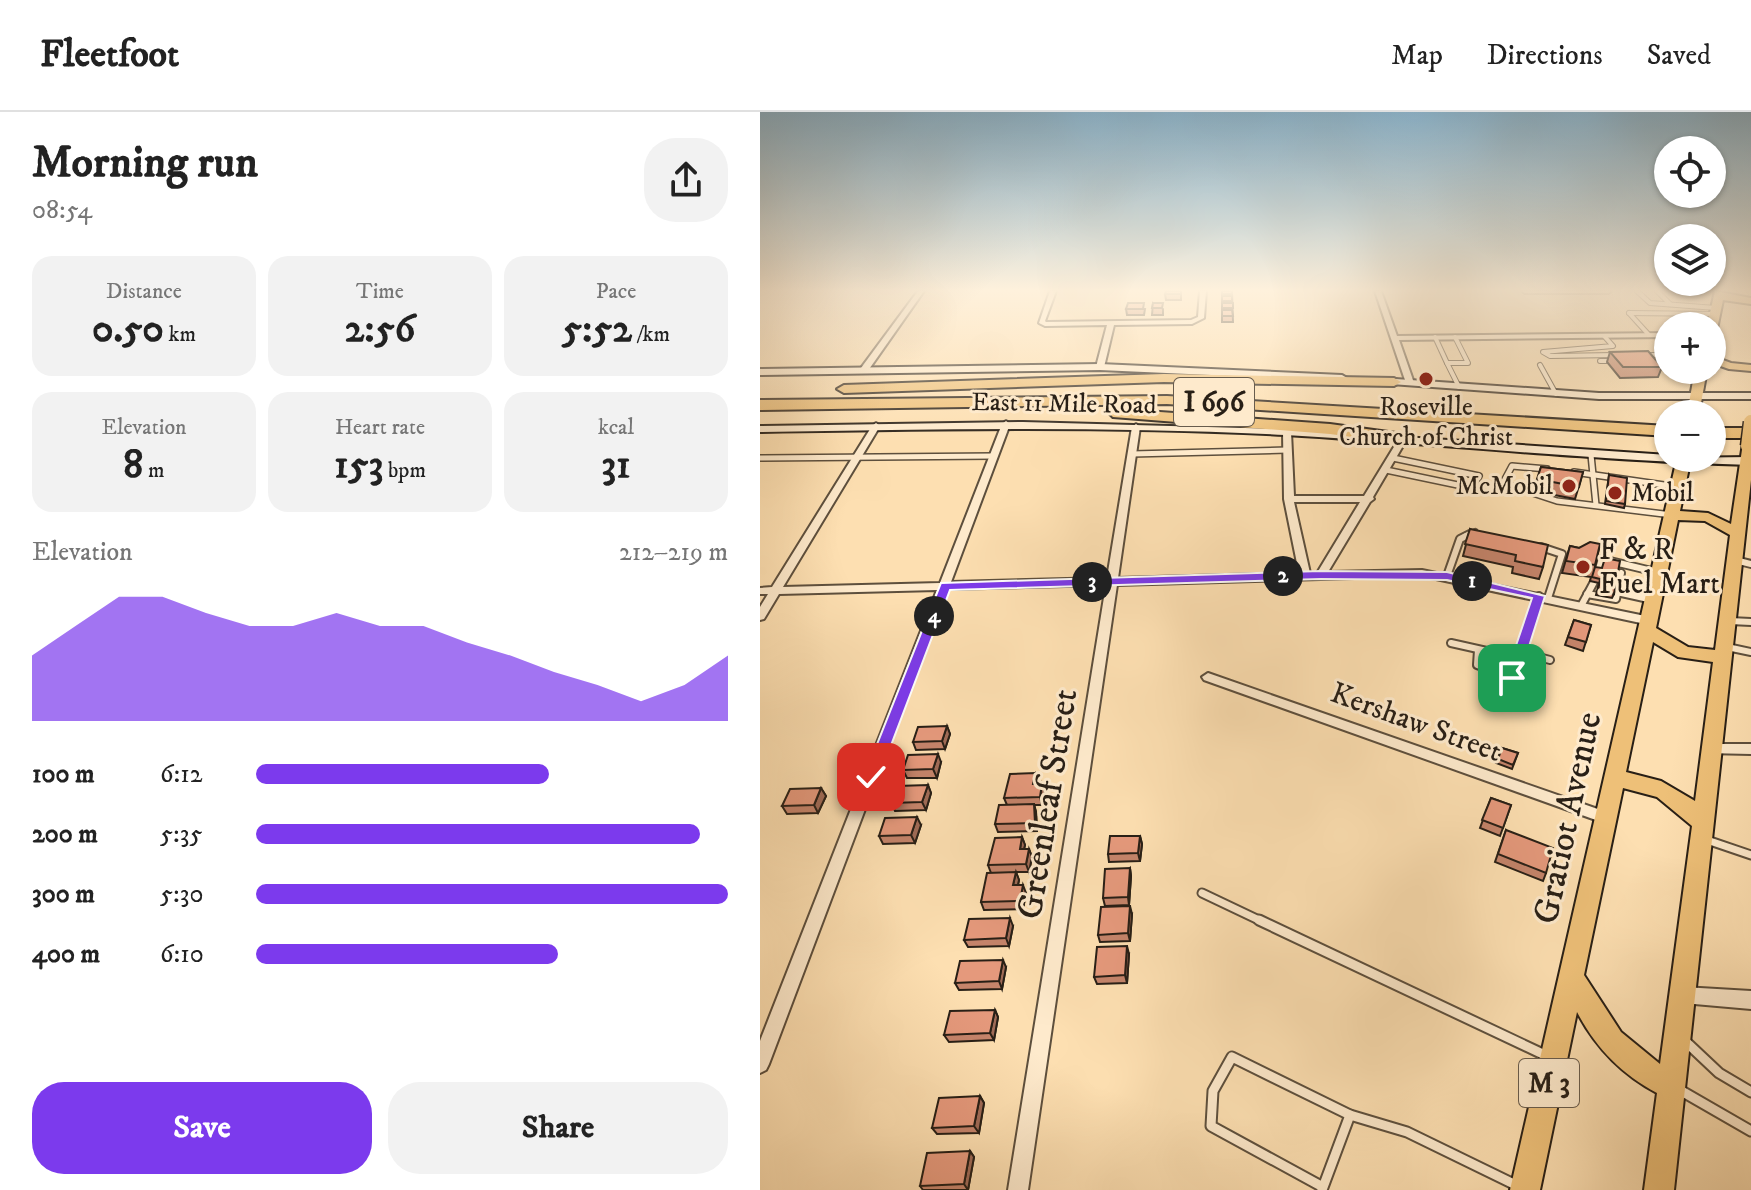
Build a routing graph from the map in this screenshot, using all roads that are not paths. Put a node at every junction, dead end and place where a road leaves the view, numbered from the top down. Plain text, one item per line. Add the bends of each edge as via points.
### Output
1 (885, 341) edge
2 (1106, 341) edge
3 (1395, 341) edge
4 (1437, 341) edge
5 (1457, 341) edge
6 (1609, 341) edge
7 (1613, 346) junction
8 (1654, 356) edge
9 (1600, 361) dead end
10 (1616, 361) edge
11 (1654, 361) edge
12 (1447, 363) junction
13 (1540, 365) dead end
14 (1726, 365) edge
15 (1100, 367) junction
16 (1751, 368) edge
17 (864, 370) junction
18 (760, 372) edge
19 (1402, 383) junction
20 (1459, 387) junction
21 (817, 392) junction
22 (760, 393) edge
23 (1556, 394) junction
24 (1751, 396) edge
25 (1726, 400) edge
26 (1654, 402) edge
27 (760, 407) edge
28 (1654, 417) edge
29 (1726, 420) edge
30 (1751, 421) edge
31 (1006, 424) junction
32 (876, 426) junction
33 (1136, 427) junction
34 (760, 429) edge
35 (1654, 430) edge
36 (1287, 432) junction
37 (1403, 439) junction
38 (1726, 439) edge
39 (1287, 450) junction
40 (1749, 450) edge
41 (1132, 454) junction
42 (1726, 454) edge
43 (1591, 455) junction
44 (994, 456) junction
45 (856, 457) junction
46 (760, 458) edge
47 (1393, 458) junction
48 (1654, 458) edge
49 (1386, 470) junction
50 (1554, 470) edge
51 (1568, 472) edge
52 (1681, 472) edge
53 (1596, 475) junction
54 (1678, 487) junction
55 (1289, 499) junction
56 (1369, 499) junction
57 (1746, 500) edge
58 (1596, 505) junction
59 (1672, 515) junction
60 (1482, 533) edge
61 (1741, 539) edge
62 (1535, 545) edge
63 (1742, 562) edge
64 (1623, 564) junction
65 (1600, 569) edge
66 (1660, 573) junction
67 (1321, 575) junction
68 (1305, 576) junction
69 (1447, 576) junction
70 (1113, 581) junction
71 (1595, 585) edge
72 (945, 586) junction
73 (760, 591) edge
74 (776, 591) junction
75 (1615, 592) junction
76 (1587, 594) junction
77 (1544, 597) junction
78 (1654, 601) junction
79 (1581, 606) junction
80 (760, 616) edge
81 (1727, 620) junction
82 (1751, 622) edge
83 (1649, 626) junction
84 (1451, 643) dead end
85 (1478, 650) junction
86 (1723, 651) junction
87 (1751, 652) edge
88 (1519, 655) junction
89 (1550, 660) dead end
90 (1208, 677) dead end
91 (1512, 678) junction
92 (1505, 704) dead end
93 (1711, 749) junction
94 (1751, 749) edge
95 (1616, 779) junction
96 (1607, 818) junction
97 (1702, 831) junction
98 (1751, 855) edge
99 (1202, 893) dead end
100 (1572, 977) junction
101 (1683, 995) junction
102 (1751, 1000) edge
103 (1678, 1034) junction
104 (1554, 1059) junction
105 (760, 1064) edge
106 (1749, 1085) edge
107 (1672, 1086) junction
108 (1350, 1115) junction
109 (1751, 1131) edge
110 (1322, 1188) edge
111 (1018, 1190) edge
112 (1527, 1190) edge
113 (1659, 1190) edge

1 - 17 street
2 - 15 street
3 - 19 street
4 - 12 lane
5 - 12 lane via 1468,363
6 - 7 lane
7 - 7 lane via 1620,355 1550,356 1543,350
8 - 11 lane via 1631,358
9 - 10 lane
12 - 20 lane
13 - 23 lane
14 - 16 main road
15 - 17 main road, East 11 Mile Road
15 - 19 main road, East 11 Mile Road
17 - 18 main road, East 11 Mile Road
19 - 20 main road, East 11 Mile Road
19 - 21 highway via 1164,378
20 - 23 main road, East 11 Mile Road
21 - 22 highway, I 696
21 - 28 highway, I 696 via 1194,389
23 - 26 main road, East 11 Mile Road
24 - 25 main road, East 11 Mile Road
27 - 35 highway, I 696 via 1167,400
27 - 37 highway via 1124,414
29 - 30 highway
30 - 40 main road, bridge
31 - 32 main road, East 11 Mile Road
31 - 33 main road, East 11 Mile Road
31 - 44 street
32 - 34 main road, East 11 Mile Road
32 - 45 street
33 - 36 main road, East 11 Mile Road
33 - 41 street, Greenleaf Street
36 - 37 main road, East 11 Mile Road
36 - 39 street
37 - 43 main road, East 11 Mile Road
37 - 47 street
38 - 40 highway
39 - 41 lane
39 - 55 street
40 - 42 main road, East 11 Mile Road
40 - 57 main road
41 - 70 street, Greenleaf Street
43 - 48 main road, East 11 Mile Road
43 - 53 lane
44 - 45 lane
44 - 72 street
45 - 46 lane
45 - 74 street
47 - 49 street
47 - 49 lane via 1479,476 1472,488
49 - 56 street
50 - 58 lane via 1512,466 1503,483 1511,490
51 - 53 lane
52 - 54 main road, Gratiot Avenue / M 3
53 - 54 lane
53 - 58 lane
54 - 59 main road, Gratiot Avenue / M 3
55 - 56 street
55 - 68 street
56 - 67 street
57 - 61 main road
58 - 59 lane
59 - 61 main road via 1708,517
59 - 66 main road, Gratiot Avenue / M 3
60 - 69 lane via 1460,539
61 - 63 main road
62 - 77 lane via 1562,554
63 - 81 main road
64 - 65 lane via 1602,559
64 - 66 lane
64 - 75 lane
66 - 78 main road, Gratiot Avenue / M 3
67 - 68 street
67 - 69 street
68 - 70 street
69 - 77 street
70 - 72 street
70 - 111 street, Greenleaf Street
71 - 76 lane
72 - 74 street
72 - 105 street
73 - 74 street
74 - 80 street
75 - 76 lane via 1616,599 1611,600
75 - 78 lane
76 - 79 lane
77 - 79 street
77 - 88 lane
78 - 83 main road, Gratiot Avenue / M 3
79 - 83 street
81 - 82 lane
81 - 86 main road
83 - 86 main road via 1684,653
83 - 95 main road, Gratiot Avenue / M 3
84 - 85 lane
85 - 88 lane
85 - 91 lane via 1477,665
86 - 87 lane
86 - 93 main road
88 - 89 lane
88 - 91 lane
90 - 96 street, Kershaw Street
91 - 92 lane
93 - 94 street
93 - 97 main road
95 - 96 main road, Gratiot Avenue / M 3
95 - 97 main road via 1666,790
96 - 100 main road, Gratiot Avenue / M 3
97 - 98 lane
97 - 101 main road
99 - 104 lane
100 - 104 main road, Gratiot Avenue / M 3
100 - 107 main road via 1609,1042 1644,1072
101 - 102 street
101 - 103 main road
103 - 106 lane via 1719,1073
103 - 107 main road
104 - 112 main road, Gratiot Avenue / M 3
107 - 109 lane
107 - 113 main road
108 - 110 lane
108 - 110 lane via 1232,1057 1213,1091 1211,1126
108 - 112 lane via 1407,1132

